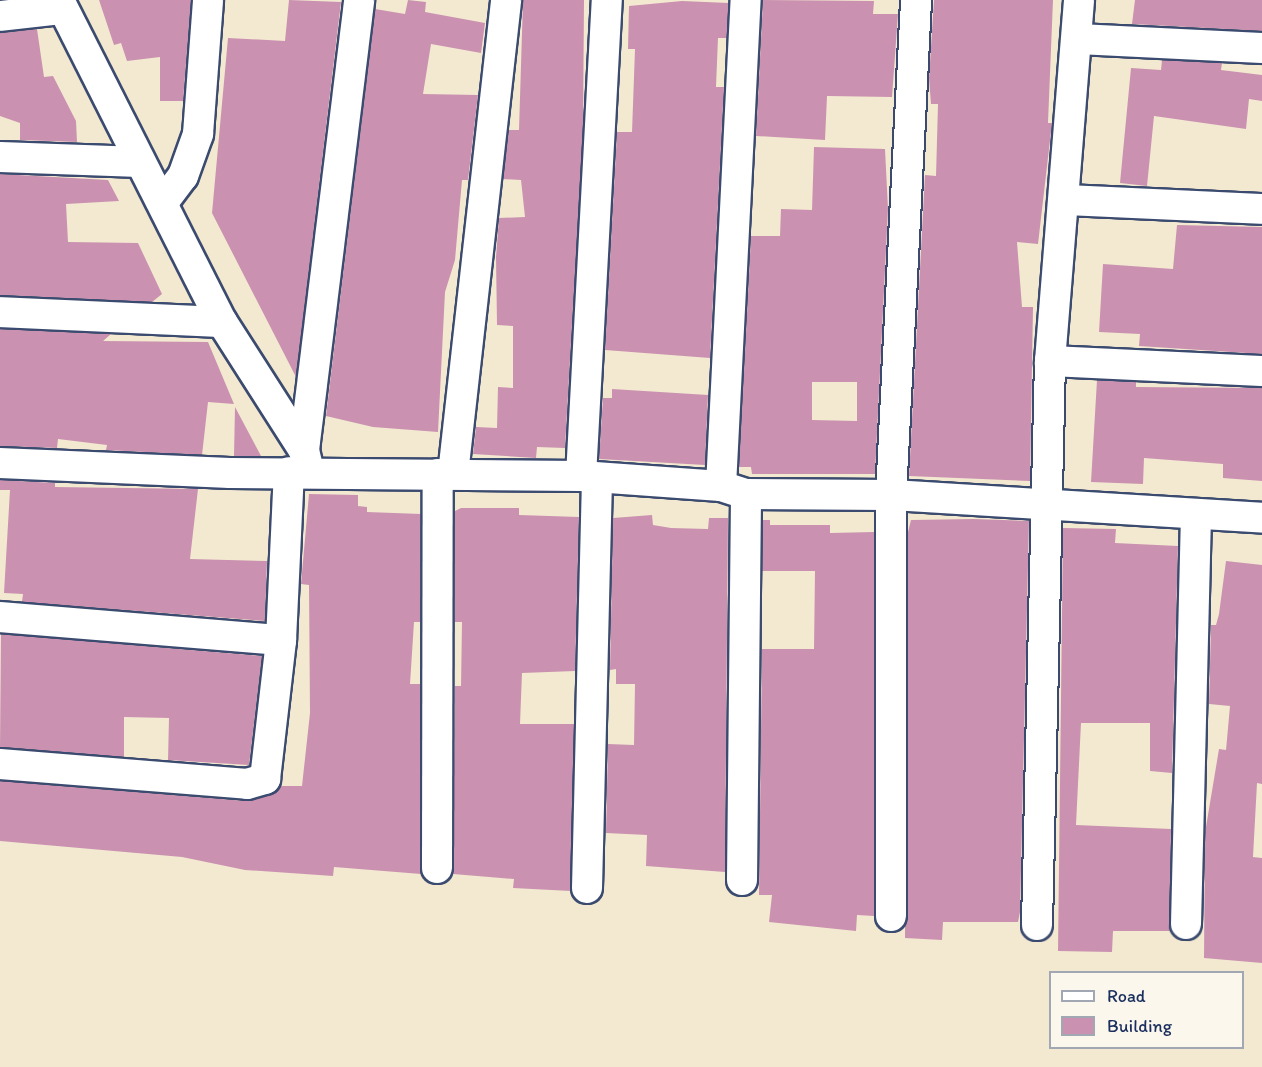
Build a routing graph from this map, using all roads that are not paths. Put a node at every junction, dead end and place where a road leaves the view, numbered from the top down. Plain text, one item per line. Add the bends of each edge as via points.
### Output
1 (208, 0) edge
2 (359, 0) edge
3 (506, 0) edge
4 (607, 0) edge
5 (746, 0) edge
6 (916, 0) edge
7 (1078, 0) edge
8 (60, 5) edge
9 (0, 16) edge
10 (1078, 39) junction
11 (1262, 48) edge
12 (0, 157) edge
13 (140, 162) junction
14 (1065, 200) junction
15 (164, 201) junction
16 (1262, 209) edge
17 (0, 312) edge
18 (222, 322) junction
19 (1050, 361) junction
20 (1262, 371) edge
21 (0, 463) edge
22 (301, 465) junction
23 (446, 474) junction
24 (589, 477) junction
25 (733, 490) junction
26 (891, 495) junction
27 (1045, 505) junction
28 (1196, 516) junction
29 (1262, 518) edge
30 (0, 617) edge
31 (281, 640) junction
32 (0, 764) edge
33 (437, 868) dead end
34 (742, 880) dead end
35 (587, 888) dead end
36 (891, 916) dead end
37 (1186, 924) dead end
38 (1037, 925) dead end

1 - 15 street via 198,134 183,176
2 - 22 street
3 - 23 street
4 - 24 street
5 - 25 street
6 - 26 street
7 - 10 street
8 - 9 street
8 - 13 street
10 - 11 street
10 - 14 street
12 - 13 street
13 - 15 street
14 - 16 street
14 - 19 street
15 - 18 street
17 - 18 street
18 - 22 street
19 - 20 street
19 - 27 street
21 - 22 street
22 - 23 street
22 - 31 street
23 - 24 street
23 - 33 street
24 - 25 street
24 - 35 street
25 - 26 street
25 - 34 street
26 - 27 street
26 - 36 street
27 - 28 street
27 - 38 street
28 - 29 street
28 - 37 street
30 - 31 street
31 - 32 street via 265,779 246,784

